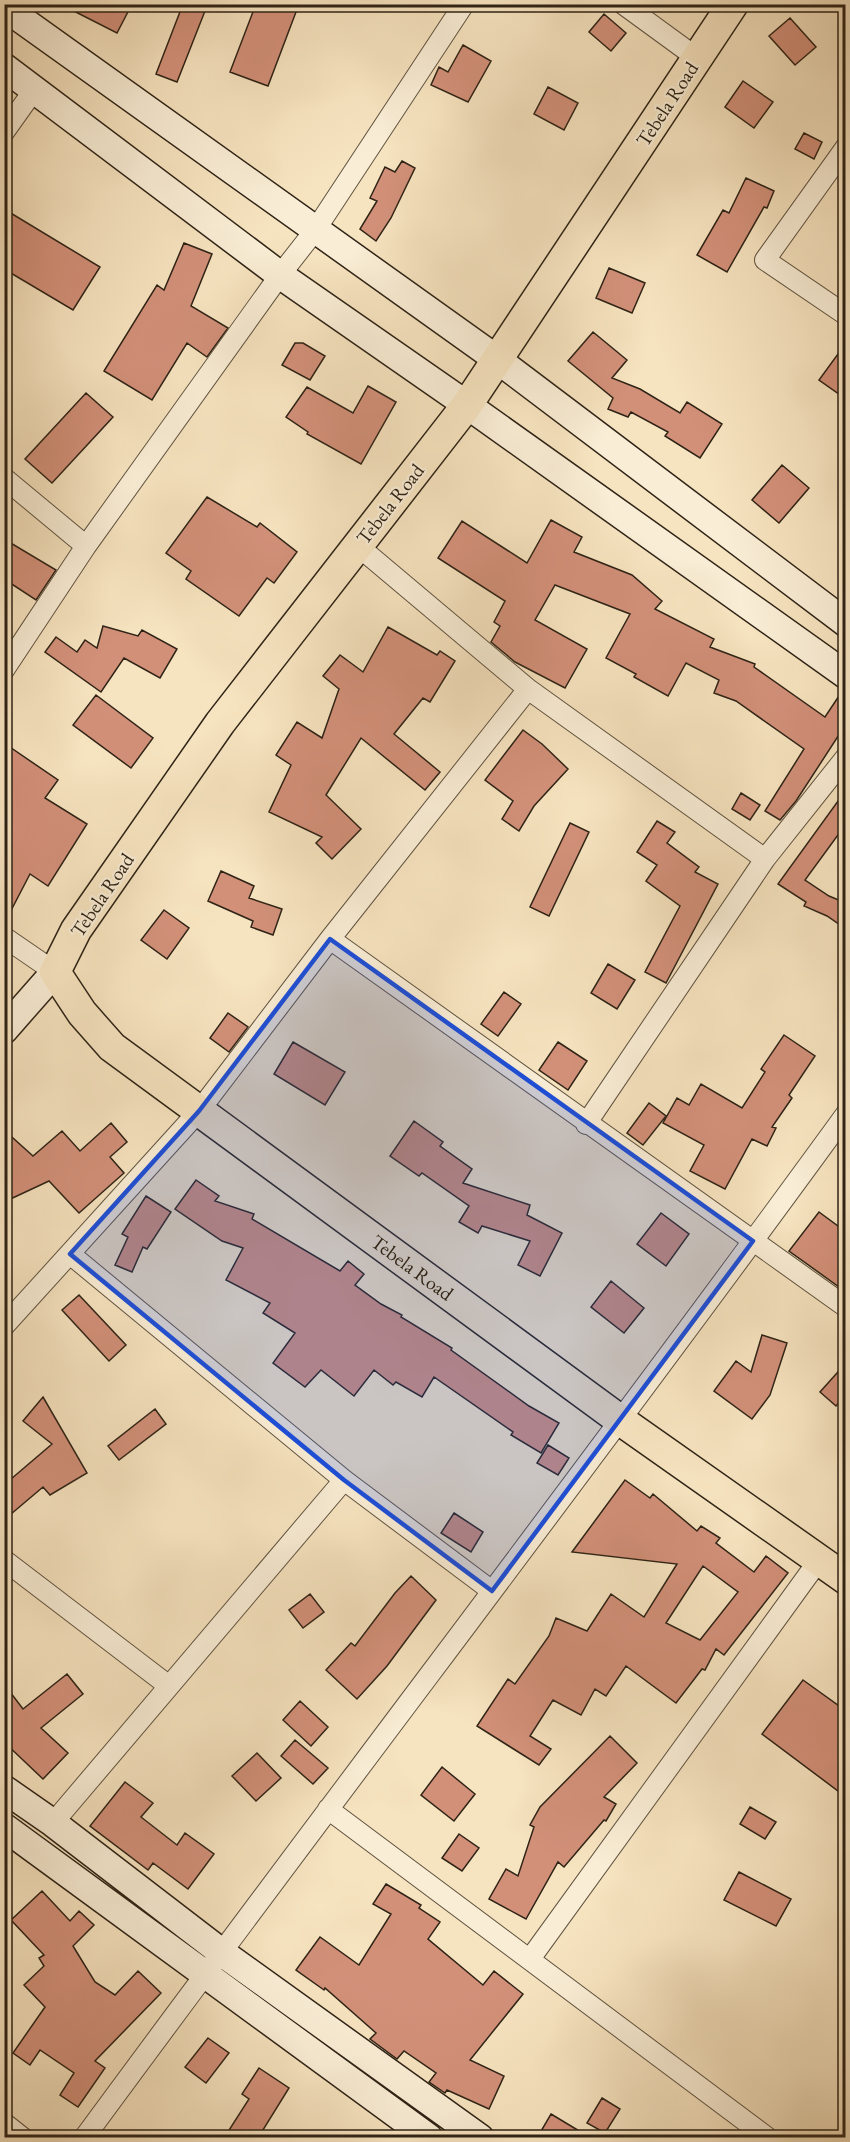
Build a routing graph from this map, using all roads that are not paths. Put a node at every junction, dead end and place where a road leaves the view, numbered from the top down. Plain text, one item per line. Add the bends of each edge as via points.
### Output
1 (464, 4) edge
2 (623, 4) edge
3 (733, 4) edge
4 (4, 7) edge
5 (697, 58) junction
6 (4, 67) edge
7 (34, 90) junction
8 (4, 132) edge
9 (846, 147) edge
10 (316, 230) junction
11 (280, 275) junction
12 (846, 315) edge
13 (498, 360) junction
14 (467, 405) junction
15 (4, 478) edge
16 (86, 546) junction
17 (358, 546) junction
18 (846, 623) edge
19 (4, 670) edge
20 (846, 675) edge
21 (528, 689) junction
22 (846, 757) edge
23 (765, 859) junction
24 (4, 937) edge
25 (330, 939) junction
26 (55, 972) junction
27 (4, 1030) edge
28 (199, 1112) junction
29 (846, 1114) edge
30 (586, 1124) junction
31 (753, 1241) junction
32 (70, 1254) junction
33 (846, 1307) edge
34 (4, 1326) edge
35 (620, 1420) junction
36 (344, 1480) junction
37 (4, 1560) edge
38 (819, 1560) junction
39 (846, 1579) edge
40 (492, 1591) junction
41 (169, 1686) junction
42 (4, 1789) edge
43 (328, 1809) junction
44 (53, 1823) junction
45 (4, 1827) edge
46 (221, 1952) junction
47 (530, 1959) junction
48 (205, 1974) junction
49 (4, 2123) edge
50 (23, 2138) edge
51 (84, 2138) edge
52 (429, 2138) edge
53 (480, 2138) edge
54 (768, 2138) edge

1 - 10 street
2 - 5 street
3 - 5 main road, Tebela Road
4 - 10 main road
5 - 13 main road, Tebela Road
6 - 7 main road
7 - 8 street
7 - 11 main road
9 - 12 street via 765,260
10 - 11 street
10 - 13 main road
11 - 14 main road
11 - 16 street
13 - 14 main road, Tebela Road
13 - 18 main road
14 - 17 main road, Tebela Road
14 - 20 main road
15 - 16 street
16 - 19 street
17 - 21 street
17 - 26 main road, Tebela Road via 220,723 76,930
21 - 23 street
21 - 25 street
22 - 23 street
23 - 30 street
24 - 26 street
25 - 28 street
25 - 30 street
26 - 27 main road
26 - 28 main road, Tebela Road via 82,1013 112,1047
28 - 32 street
28 - 35 main road, Tebela Road
29 - 31 street
30 - 31 street
31 - 33 street
31 - 35 street
32 - 34 street
32 - 36 street
35 - 38 main road, Tebela Road
35 - 40 street
36 - 40 street
36 - 41 street
37 - 41 street
38 - 39 main road, Tebela Road
38 - 47 street
40 - 43 street
41 - 44 street
42 - 44 main road
43 - 46 street
43 - 47 street
44 - 46 main road
45 - 48 main road
46 - 48 street
46 - 53 main road
47 - 54 street
48 - 51 street
48 - 52 main road
49 - 50 street

